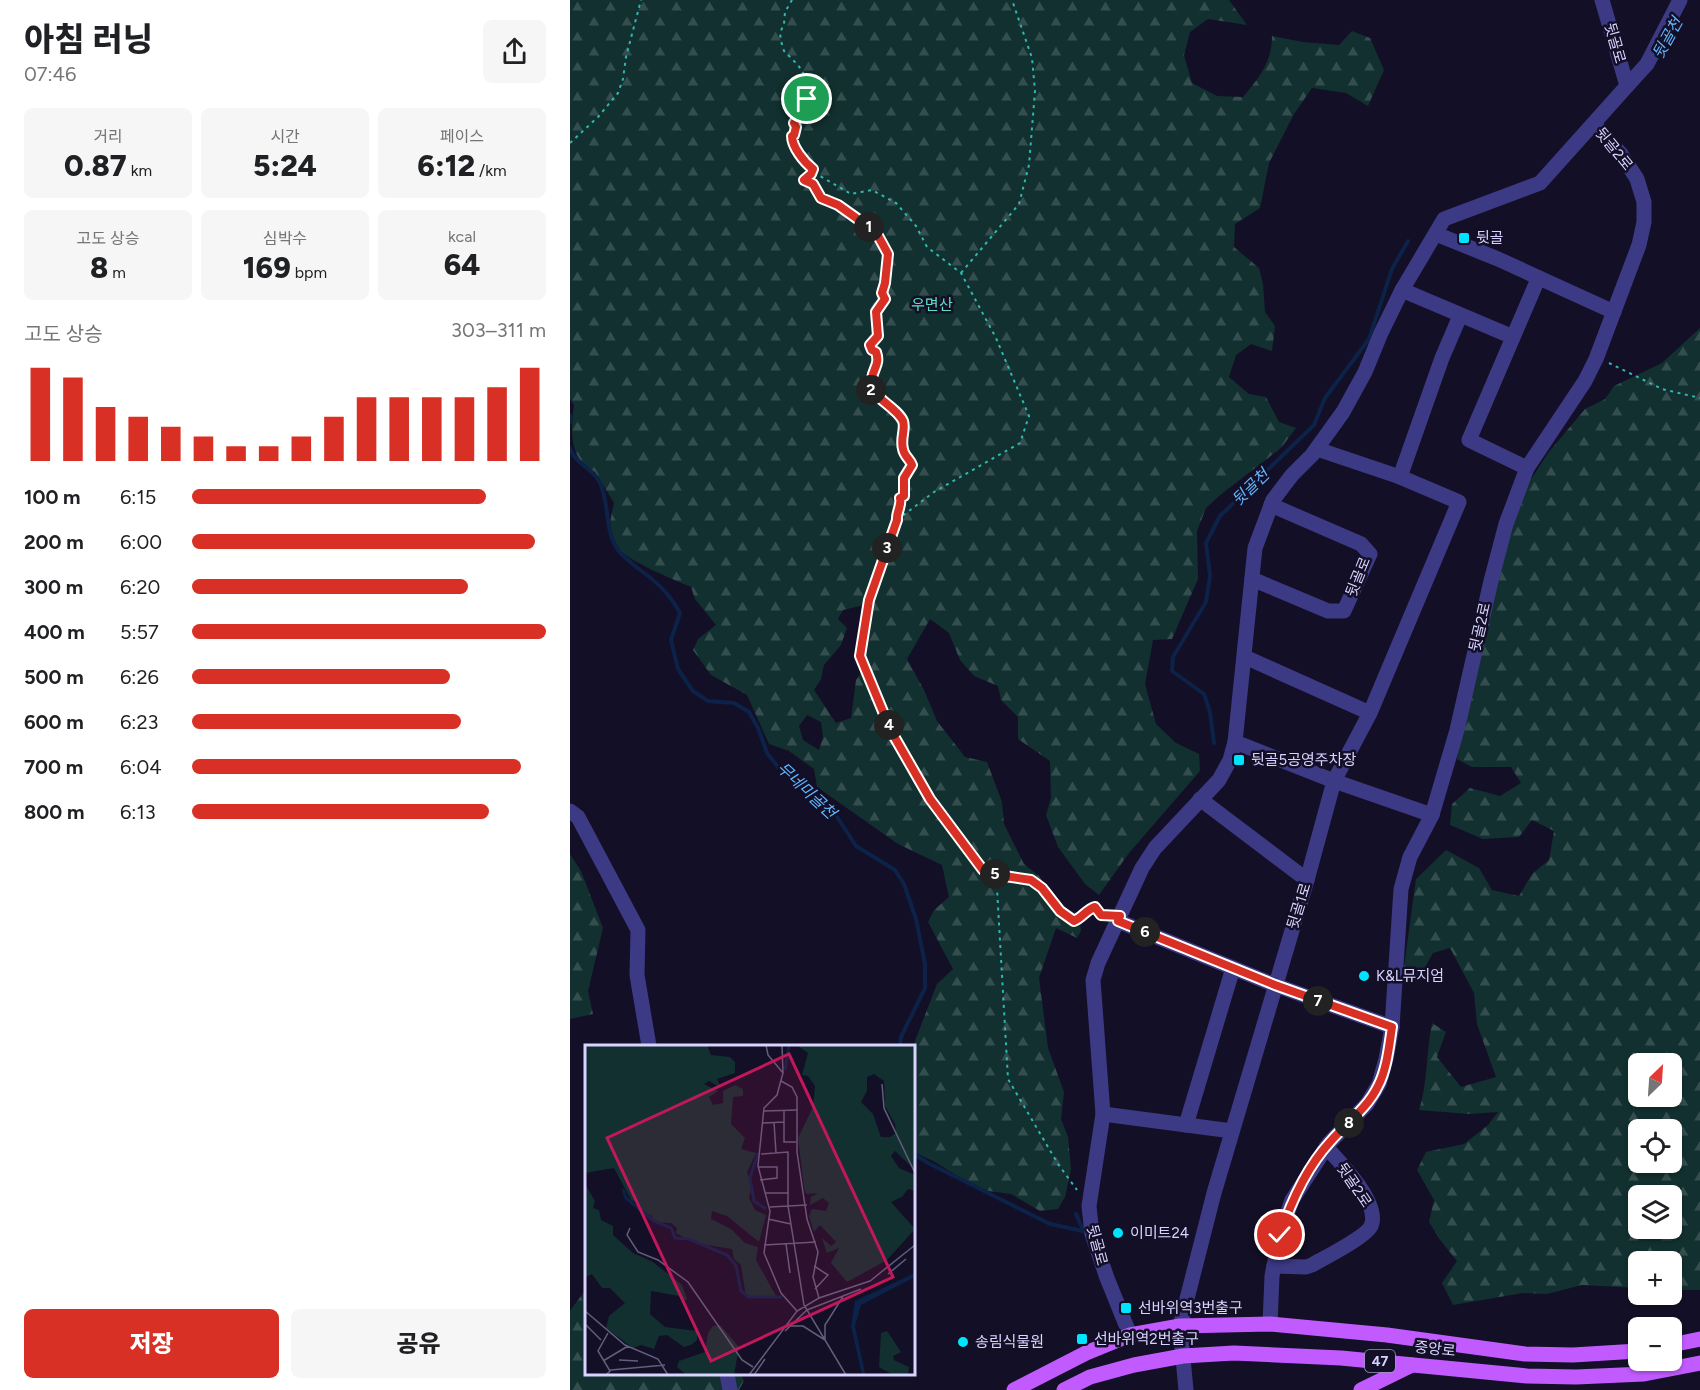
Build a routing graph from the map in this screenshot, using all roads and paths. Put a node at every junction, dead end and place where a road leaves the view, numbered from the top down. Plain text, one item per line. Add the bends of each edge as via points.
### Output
1 (642, 0) edge
2 (792, 0) edge
3 (1012, 0) edge
4 (1602, 0) edge
5 (1680, 0) edge
6 (1627, 86) junction
7 (1594, 124) junction
8 (570, 142) edge
9 (813, 169) junction
10 (1436, 234) junction
11 (961, 273) junction
12 (1538, 279) junction
13 (1402, 290) junction
14 (1614, 312) junction
15 (1460, 315) junction
16 (1513, 337) junction
17 (1598, 353) junction
18 (1700, 398) edge
19 (1317, 449) junction
20 (1527, 468) junction
21 (1400, 477) junction
22 (1271, 505) junction
23 (897, 520) junction
24 (1252, 579) junction
25 (1245, 657) junction
26 (1370, 713) junction
27 (1235, 742) junction
28 (1334, 781) junction
29 (1200, 799) junction
30 (570, 811) edge
31 (1432, 815) junction
32 (983, 870) junction
33 (1307, 880) junction
34 (1119, 919) junction
35 (1233, 968) junction
36 (1275, 985) junction
37 (1392, 1027) junction
38 (649, 1045) edge
39 (1103, 1114) junction
40 (1186, 1125) junction
41 (1232, 1131) junction
42 (1326, 1147) junction
43 (1089, 1206) junction
44 (1274, 1266) junction
45 (1270, 1324) junction
46 (1180, 1326) junction
47 (1130, 1335) junction
48 (1700, 1339) edge
49 (1682, 1343) edge
50 (1628, 1352) edge
51 (1183, 1356) junction
52 (1700, 1363) edge
53 (1412, 1365) junction
54 (727, 1375) edge
55 (730, 1390) edge
56 (1014, 1390) edge
57 (1064, 1390) edge
58 (1186, 1390) edge
59 (1361, 1390) edge

1 - 8 path via 618,93
2 - 9 path via 784,12 781,41 785,53 797,63 813,88 802,101 792,144
3 - 11 path via 1032,58 1035,91 1029,165 1019,204
4 - 6 street, 뒷골로
5 - 6 street, 뒷골로 via 1647,64
6 - 7 street, 뒷골로
7 - 10 street, 뒷골로 via 1540,183 1444,219
7 - 14 street, 뒷골2로 via 1621,153 1637,179 1644,202 1639,244
9 - 11 path via 851,194 872,190 896,203 916,226 927,247
9 - 23 path via 805,182 813,184 821,198 875,230 888,254 882,293 885,299 876,312 878,336 870,345 878,363 871,386 873,393 902,419 903,451 912,462 904,478
10 - 12 street
10 - 13 street, 뒷골로
11 - 23 path via 996,338 1029,416 1020,443 934,492
12 - 14 street
12 - 16 street
13 - 15 street
13 - 19 street, 뒷골로 via 1365,372
14 - 17 street, 뒷골2로
15 - 16 street
15 - 21 street
16 - 20 street via 1468,440
17 - 18 path via 1610,363 1662,388
17 - 20 street, 뒷골2로 via 1585,381
19 - 21 street
19 - 22 street, 뒷골로
20 - 31 street, 뒷골2로 via 1506,524 1457,730
21 - 26 street, 뒷골1로 via 1460,502
22 - 24 street, 뒷골로 via 1255,548
22 - 24 street, 뒷골로 via 1361,544 1370,554 1344,611 1328,610
23 - 32 path via 869,600 860,656 891,731 930,799
24 - 25 street, 뒷골로
25 - 26 street
25 - 27 street, 뒷골로
26 - 28 street, 뒷골1로
27 - 28 street
27 - 29 street, 뒷골로 via 1219,780
28 - 31 street
28 - 33 street, 뒷골1로
29 - 33 street
29 - 34 street, 뒷골로 via 1155,848
30 - 38 street via 578,817 638,930 637,975
31 - 37 street, 뒷골2로 via 1410,857 1401,889
32 - 34 path via 1031,880 1074,921 1095,907 1101,915
32 - 43 path via 997,889 1008,1079 1058,1164
33 - 36 street, 뒷골1로
34 - 35 street
34 - 39 street, 뒷골로 via 1093,980
35 - 36 street
35 - 40 street
36 - 37 street
36 - 41 street, 뒷골1로
37 - 42 street, 뒷골2로 via 1379,1084 1367,1104
39 - 40 street
39 - 43 street, 뒷골로
40 - 41 street
41 - 46 street, 뒷골1로
42 - 44 street, 뒷골2로 via 1292,1200
42 - 44 street, 뒷골2로 via 1369,1205 1373,1214 1371,1227 1359,1238 1306,1267
43 - 47 street, 뒷골로 via 1092,1234
44 - 45 street, 뒷골2로
45 - 46 main road, 중앙로 / 47
45 - 50 main road, 중앙로 / 47 via 1525,1354
46 - 47 main road, 중앙로 / 47
46 - 51 street
47 - 56 main road, 중앙로 / 47
48 - 49 main road
51 - 53 main road, 중앙로 / 47 via 1246,1354
51 - 57 main road, 중앙로 / 47 via 1090,1377
51 - 58 street
52 - 53 main road, 중앙로 / 47 via 1644,1374 1576,1377
53 - 59 main road
54 - 55 street

